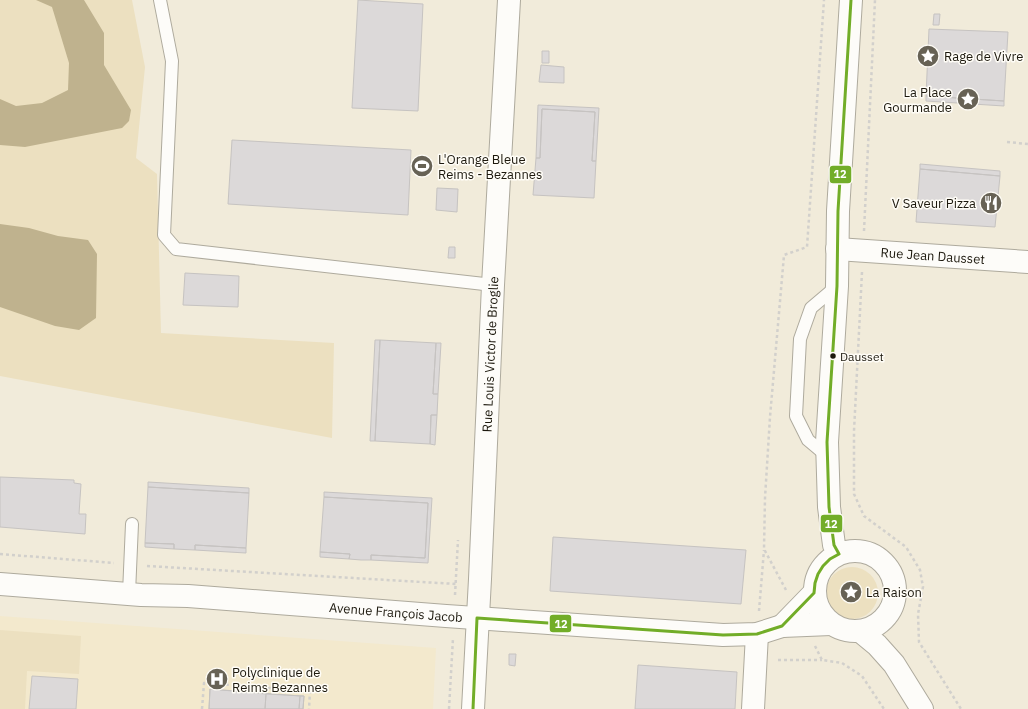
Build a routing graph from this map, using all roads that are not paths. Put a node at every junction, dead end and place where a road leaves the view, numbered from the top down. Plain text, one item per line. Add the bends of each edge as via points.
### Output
1 (160, 0) edge
2 (509, 0) edge
3 (851, 0) edge
4 (837, 249) junction
5 (1028, 262) edge
6 (494, 285) junction
7 (837, 286) junction
8 (827, 456) junction
9 (132, 524) dead end
10 (839, 554) junction
11 (0, 584) edge
12 (814, 593) junction
13 (129, 594) junction
14 (477, 618) junction
15 (882, 620) junction
16 (831, 624) junction
17 (782, 626) junction
18 (860, 631) junction
19 (757, 634) junction
20 (894, 664) junction
21 (473, 709) edge
22 (753, 709) edge
23 (922, 709) edge

1 - 6 lane via 172,61 164,235 176,249
2 - 6 street, Rue Louis Victor de Broglie
3 - 4 street
4 - 5 street, Rue Jean Dausset
4 - 7 street
6 - 14 street, Rue Louis Victor de Broglie
7 - 8 street
7 - 8 lane via 811,308 800,339 796,416 808,440
8 - 10 street via 829,507 834,545
9 - 13 lane
10 - 12 street via 823,566 818,574
10 - 15 street via 849,551 869,553 888,569 895,593 891,608
11 - 13 street, Avenue François Jacob
12 - 16 street via 819,610
12 - 17 street, Avenue François Jacob
13 - 14 street, Avenue François Jacob via 188,596
14 - 19 street, Avenue François Jacob via 723,635
14 - 21 street, Rue Louis Victor de Broglie
15 - 18 street via 872,628
15 - 20 street
16 - 17 street, Avenue François Jacob
16 - 18 street via 840,629
17 - 19 street, Avenue François Jacob
18 - 20 street
19 - 22 street
20 - 23 street

